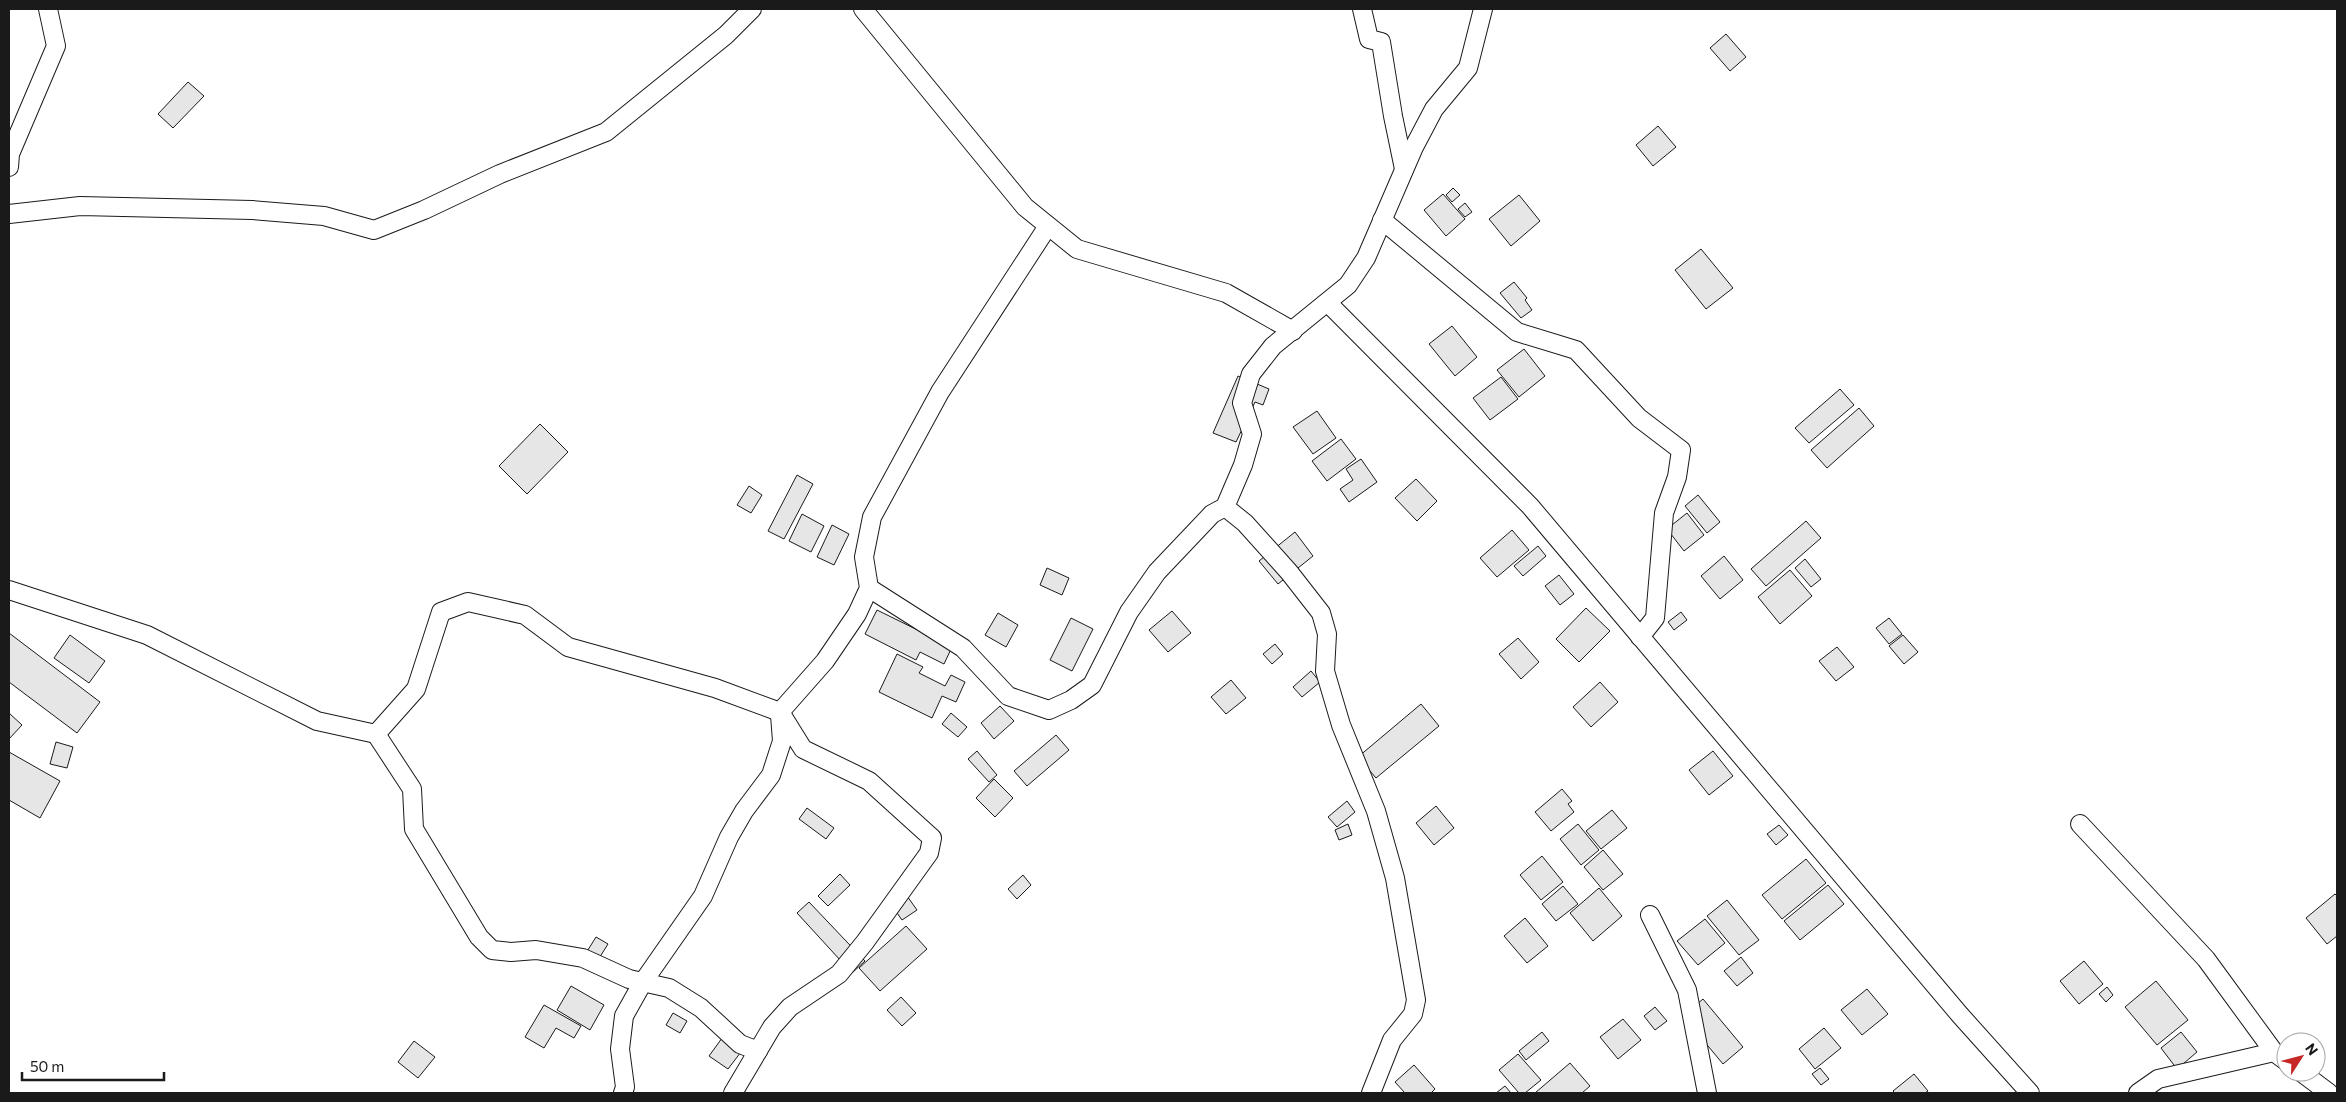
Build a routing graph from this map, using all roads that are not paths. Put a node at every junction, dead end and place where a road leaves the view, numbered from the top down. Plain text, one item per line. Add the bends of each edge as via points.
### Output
1 (48, 9) edge
2 (752, 9) edge
3 (863, 9) edge
4 (1362, 9) edge
5 (1483, 9) edge
6 (9, 167) edge
7 (1404, 169) junction
8 (9, 214) edge
9 (1382, 220) junction
10 (1048, 226) junction
11 (1328, 303) junction
12 (1293, 330) junction
13 (1225, 507) junction
14 (870, 588) junction
15 (9, 590) edge
16 (1640, 637) junction
17 (780, 712) junction
18 (376, 734) junction
19 (2080, 824) dead end
20 (1650, 915) dead end
21 (643, 982) junction
22 (758, 1051) junction
23 (2276, 1051) edge
24 (2276, 1057) edge
25 (2314, 1082) edge
26 (623, 1093) edge
27 (733, 1093) edge
28 (1371, 1093) edge
29 (1707, 1093) edge
30 (2030, 1093) edge
31 (2138, 1093) edge
32 (2329, 1093) edge

1 - 6 street via 56,46 10,154
2 - 8 street via 726,35 606,132 500,174 374,230 324,216 252,210 80,206
3 - 10 street via 1025,207
4 - 7 street via 1369,39 1382,42
5 - 7 street via 1468,68 1434,109
7 - 9 street
9 - 11 street via 1366,258 1353,278
9 - 16 street via 1517,332 1576,350 1639,418 1681,450 1677,478 1664,513 1655,618
10 - 12 street via 1077,249 1226,293
10 - 14 street via 940,392 872,516 864,557
11 - 12 street
11 - 16 street via 1530,506
12 - 13 street via 1273,346 1251,374 1242,403 1252,434
13 - 14 street via 1212,514 1157,572 1129,612 1092,685 1049,710 1008,696 963,648
13 - 28 street via 1245,523 1289,572 1320,613 1327,634 1324,671 1341,725 1376,811 1395,878 1416,1000 1413,1014 1389,1047
14 - 17 street via 825,661
15 - 18 street via 147,635 316,721
16 - 30 street via 1954,1008
17 - 18 street via 715,688 568,647 525,615 468,602 441,612 416,689
17 - 21 street via 782,741 772,775 728,837 704,896
17 - 22 street via 803,749 869,781 932,838 929,853 839,974 790,1007 772,1027
18 - 21 street via 412,789 414,829 479,937 492,950 536,950 583,958
19 - 23 street via 2206,959
20 - 29 street via 1687,990
21 - 22 street via 669,988 701,1008 740,1044
21 - 26 street via 624,1016 620,1049
22 - 27 street
24 - 31 street via 2158,1079
25 - 32 street

